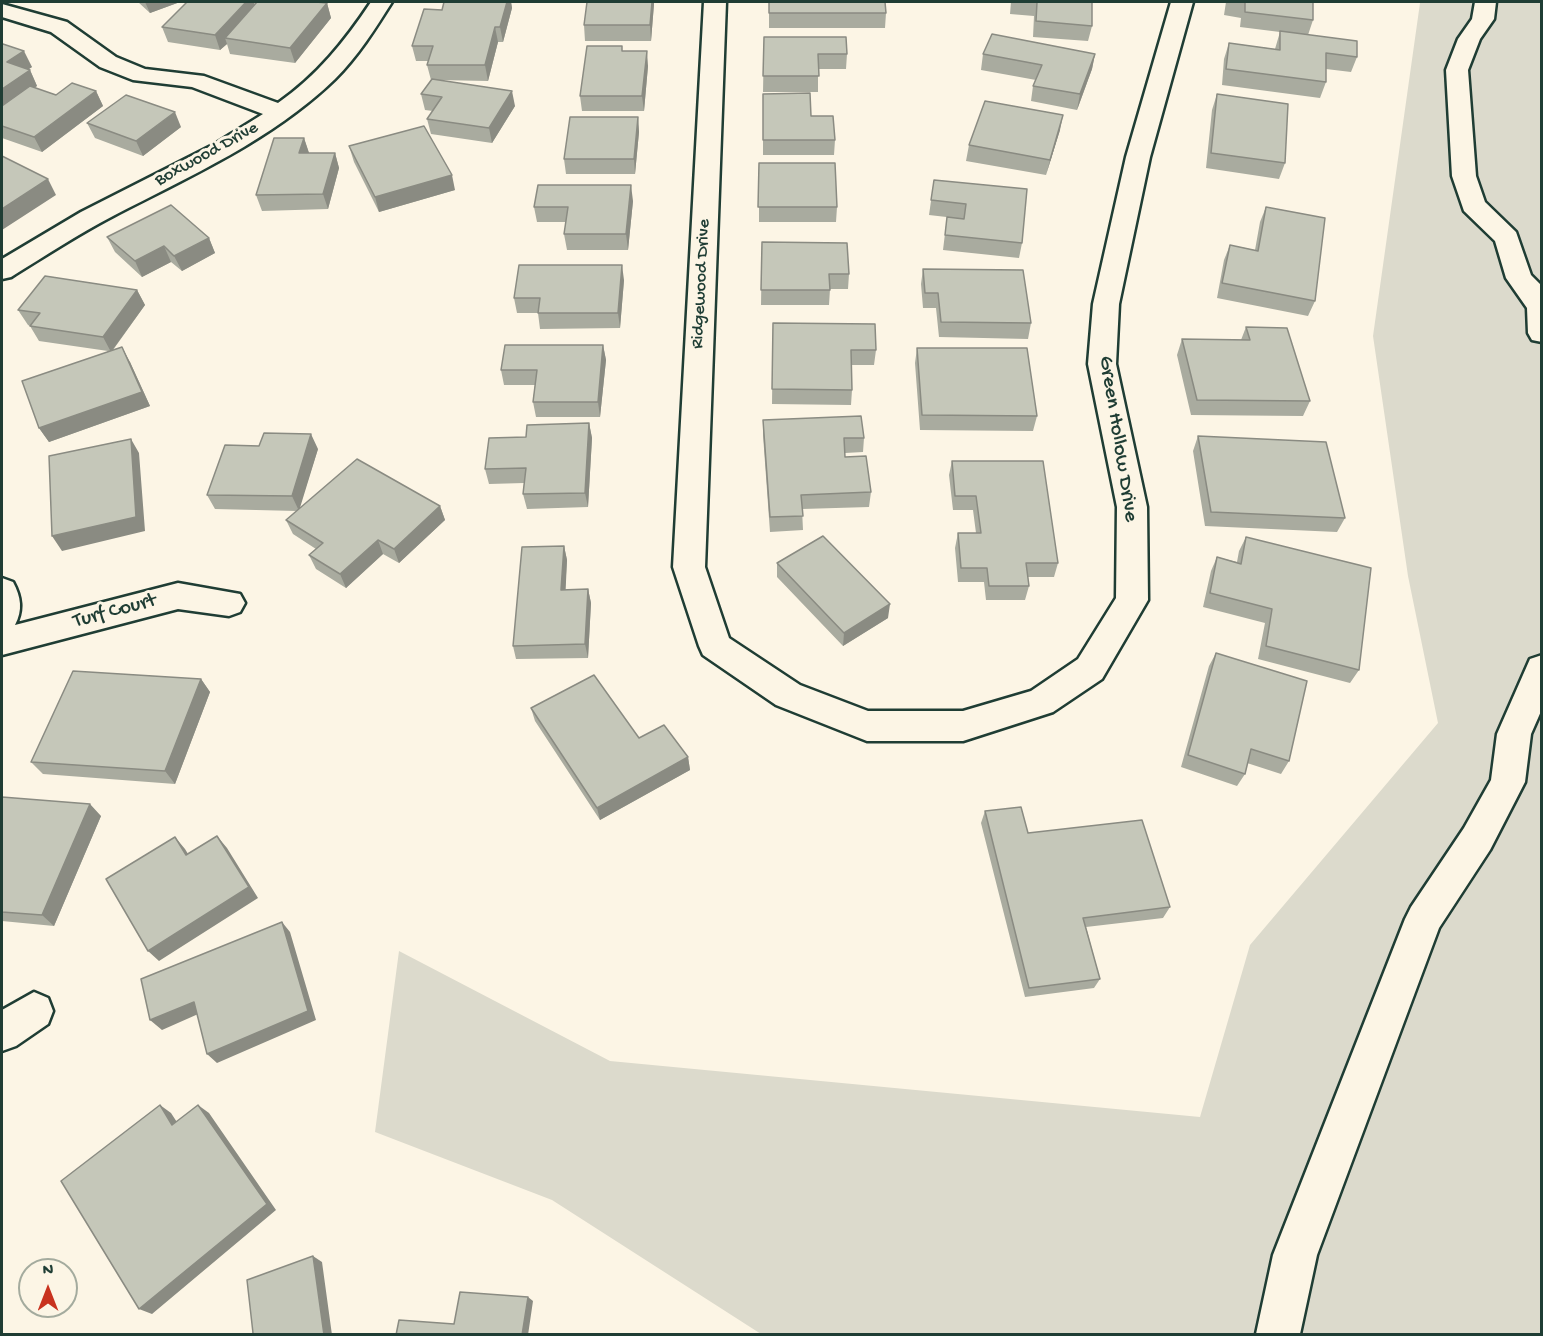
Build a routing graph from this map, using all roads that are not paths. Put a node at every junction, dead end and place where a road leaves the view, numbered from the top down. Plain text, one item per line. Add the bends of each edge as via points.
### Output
1 (381, 2) edge
2 (715, 2) edge
3 (1182, 2) edge
4 (1485, 2) edge
5 (2, 10) edge
6 (279, 112) junction
7 (2, 271) edge
8 (1542, 333) edge
9 (689, 567) joint
10 (2, 591) edge
11 (230, 603) dead end
12 (2, 619) edge
13 (2, 642) edge
14 (1542, 669) edge
15 (34, 1011) dead end
16 (2, 1032) edge
17 (1278, 1335) edge

1 - 6 street, Boxwood Drive via 366,30 326,78
2 - 9 street, Ridgewood Drive
3 - 9 street, Green Hollow Drive via 1138,157 1106,304 1102,364 1132,507 1132,600 1090,669 1041,702 963,726 867,726 788,695 715,646
4 - 8 street via 1483,19 1469,39 1457,70 1464,177 1473,205 1507,238 1519,278 1540,308
5 - 6 street via 59,27 108,62 141,75 195,81
6 - 7 street, Boxwood Drive via 244,139 100,213
10 - 12 street
11 - 13 street, Turf Court via 178,596
14 - 17 street via 1514,734 1508,782 1477,839 1424,919 1296,1255
15 - 16 street

